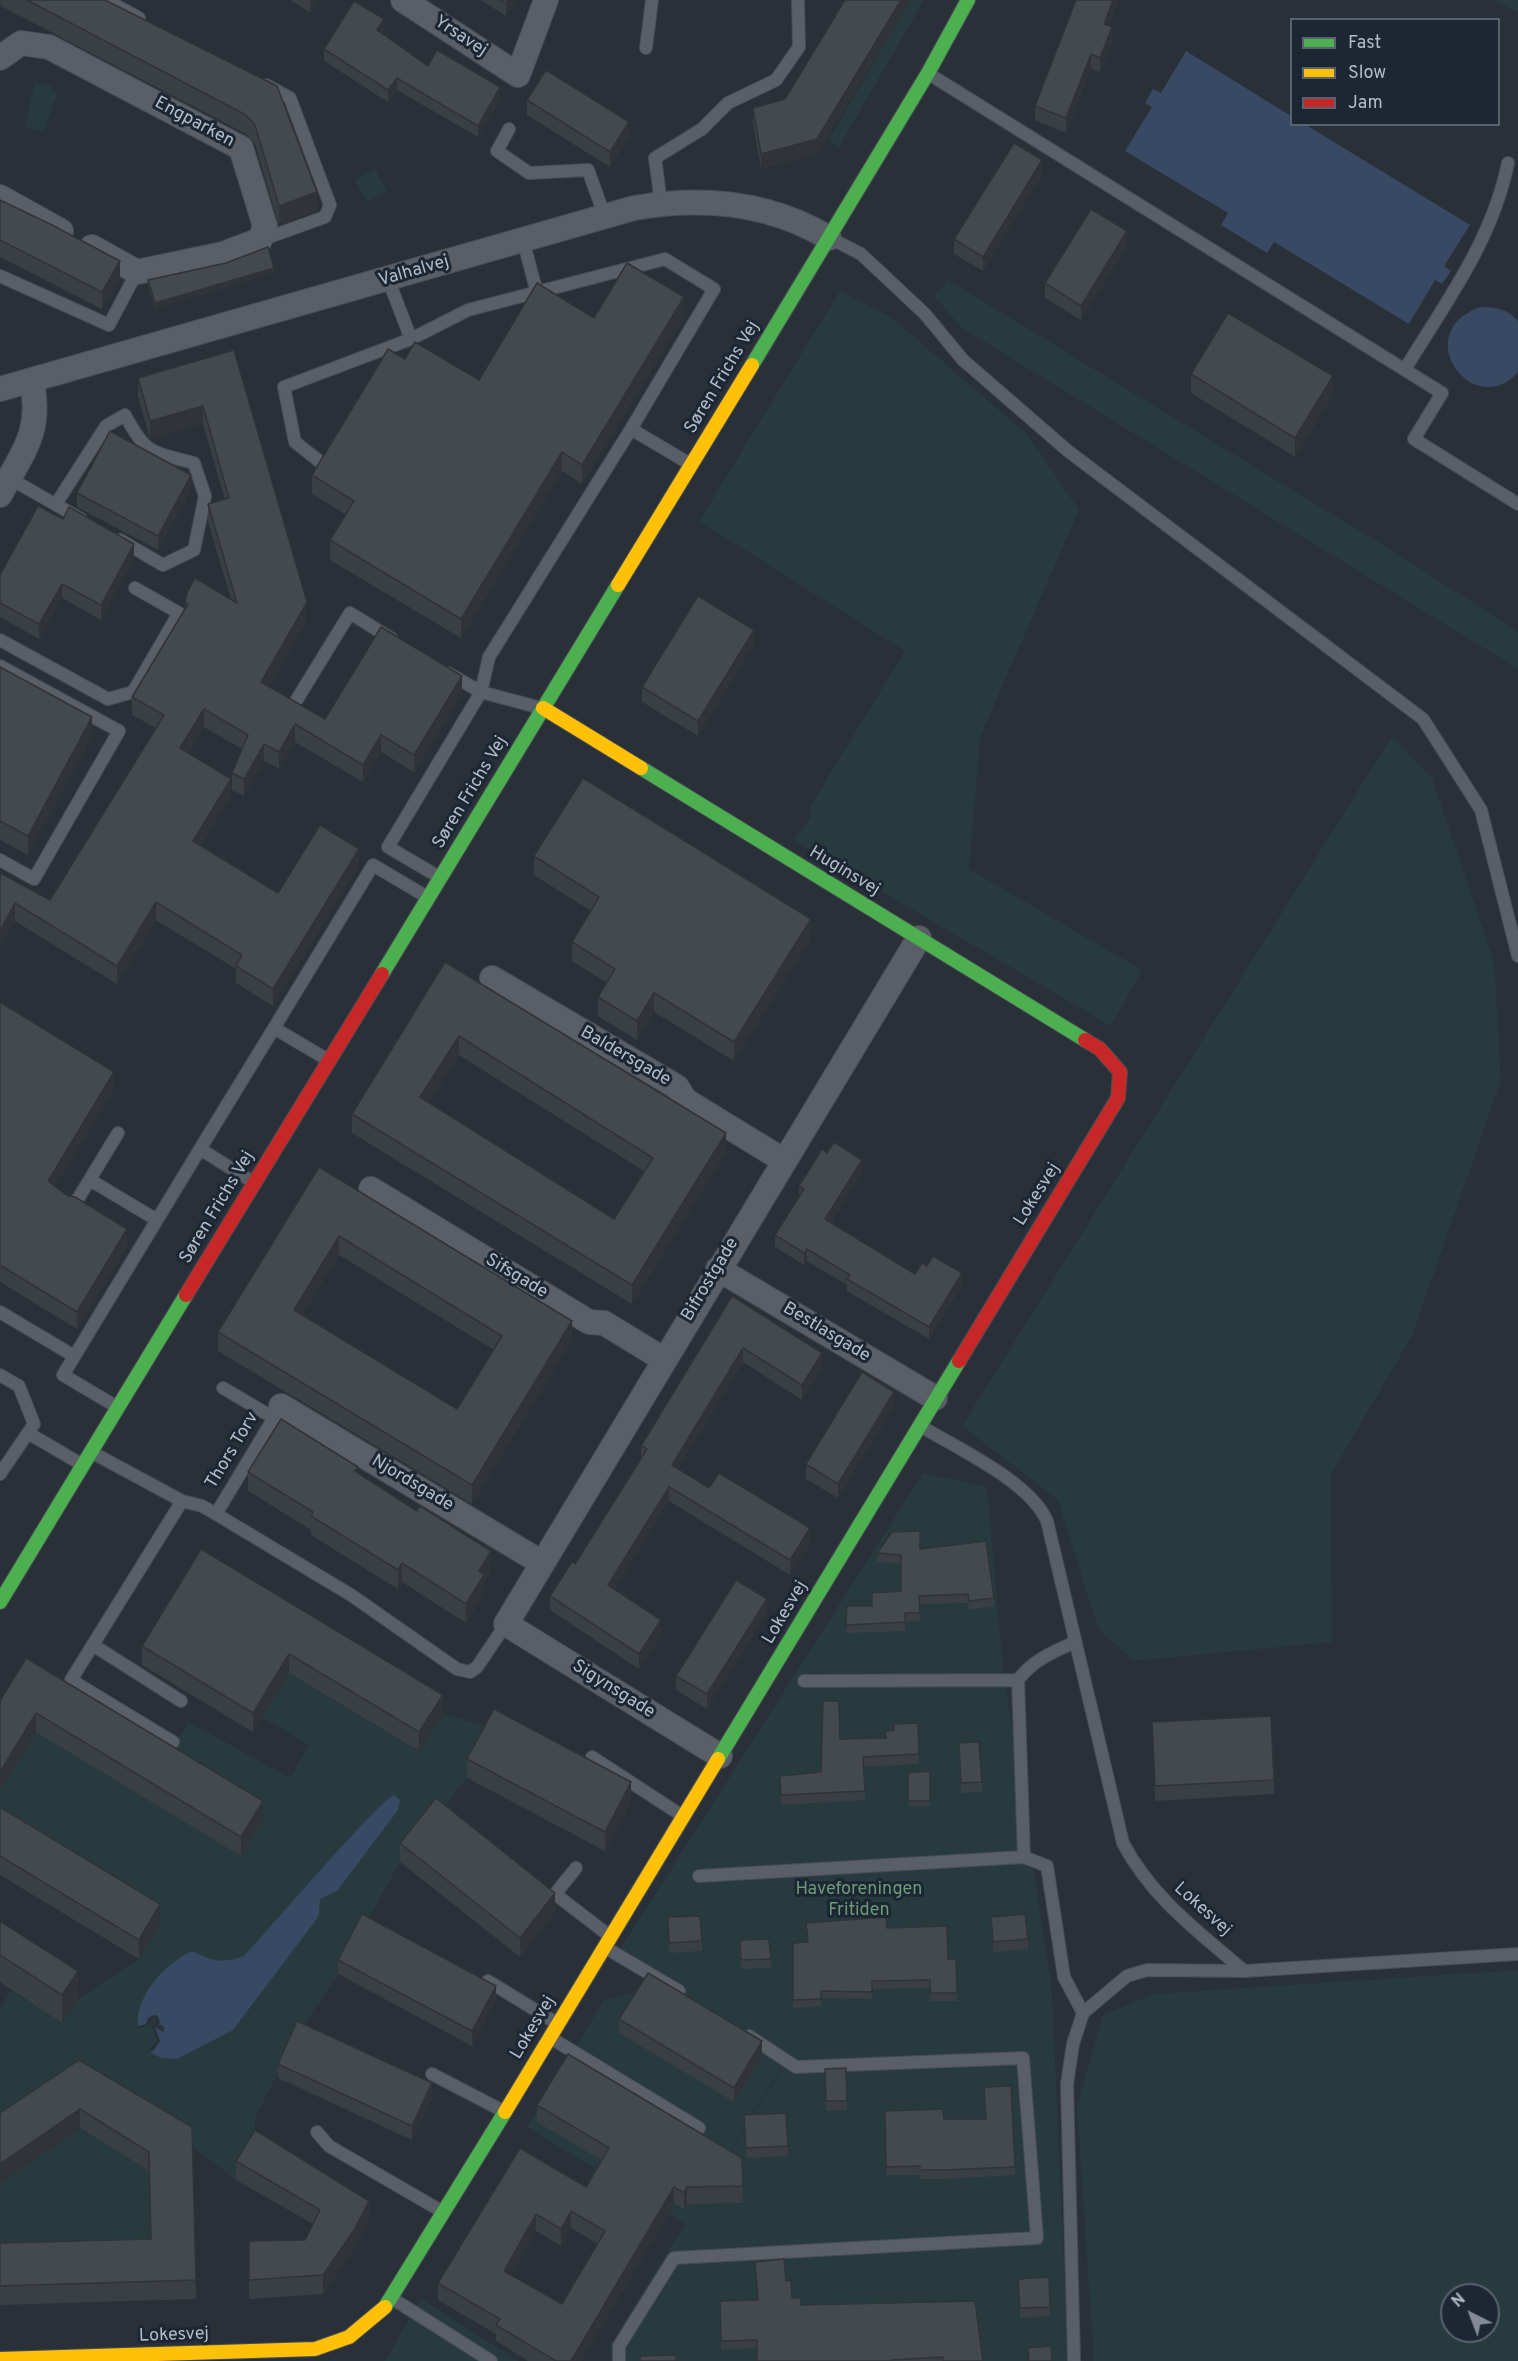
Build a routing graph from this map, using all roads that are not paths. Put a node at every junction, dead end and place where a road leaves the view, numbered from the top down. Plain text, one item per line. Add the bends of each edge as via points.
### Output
1 (106, 0) edge
2 (403, 0) edge
3 (546, 0) edge
4 (652, 0) edge
5 (798, 0) edge
6 (968, 0) edge
7 (147, 22) edge
8 (646, 48) dead end
9 (0, 58) edge
10 (928, 73) junction
11 (259, 81) edge
12 (508, 129) dead end
13 (1508, 163) dead end
14 (0, 197) edge
15 (661, 204) junction
16 (605, 217) junction
17 (829, 238) junction
18 (260, 240) junction
19 (523, 240) junction
20 (137, 272) junction
21 (0, 276) edge
22 (388, 279) junction
23 (537, 292) junction
24 (411, 339) junction
25 (1405, 369) junction
26 (32, 382) junction
27 (0, 389) edge
28 (631, 429) junction
29 (319, 461) edge
30 (691, 464) junction
31 (5, 486) edge
32 (56, 504) junction
33 (1518, 504) edge
34 (135, 588) dead end
35 (0, 640) edge
36 (400, 644) edge
37 (0, 666) edge
38 (440, 668) edge
39 (480, 692) junction
40 (296, 701) edge
41 (543, 708) junction
42 (0, 860) edge
43 (440, 878) junction
44 (428, 898) junction
45 (919, 938) junction
46 (1518, 956) edge
47 (492, 978) dead end
48 (274, 1028) junction
49 (328, 1061) junction
50 (1120, 1072) joint
51 (118, 1133) dead end
52 (200, 1149) junction
53 (783, 1160) junction
54 (90, 1180) junction
55 (255, 1182) junction
56 (371, 1189) dead end
57 (73, 1207) edge
58 (157, 1220) junction
59 (717, 1269) junction
60 (0, 1312) edge
61 (74, 1356) junction
62 (663, 1359) junction
63 (0, 1375) edge
64 (223, 1388) dead end
65 (935, 1398) junction
66 (118, 1408) junction
67 (277, 1412) junction
68 (920, 1426) junction
69 (28, 1433) junction
70 (92, 1452) junction
71 (83, 1466) junction
72 (0, 1474) edge
73 (182, 1501) junction
74 (216, 1514) junction
75 (542, 1563) junction
76 (0, 1570) edge
77 (15, 1579) junction
78 (0, 1602) edge
79 (506, 1624) junction
80 (1075, 1642) junction
81 (93, 1645) junction
82 (1018, 1680) junction
83 (804, 1681) dead end
84 (181, 1701) dead end
85 (173, 1742) dead end
86 (720, 1756) junction
87 (592, 1757) dead end
88 (682, 1816) junction
89 (1024, 1857) junction
90 (576, 1868) dead end
91 (699, 1876) dead end
92 (608, 1942) junction
93 (1518, 1954) edge
94 (1244, 1971) junction
95 (488, 1981) edge
96 (690, 1998) edge
97 (1083, 2013) junction
98 (558, 2024) junction
99 (738, 2029) edge
100 (550, 2038) junction
101 (432, 2074) dead end
102 (505, 2112) junction
103 (699, 2128) dead end
104 (317, 2132) dead end
105 (444, 2212) junction
106 (392, 2299) junction
107 (0, 2359) edge
108 (491, 2361) edge
109 (619, 2361) edge
110 (1074, 2361) edge

1 - 7 lane
2 - 3 street, Yrsavej via 518,75
4 - 8 lane
5 - 15 lane via 800,46 776,80 728,103 702,129 655,158
6 - 10 street, Søren Frichs Vej
9 - 18 street, Engparken via 21,44 49,47 241,148 265,226
10 - 17 street, Søren Frichs Vej
10 - 25 lane
11 - 18 lane via 290,98 330,205 325,217
12 - 16 lane via 497,151 529,173 588,170
13 - 25 lane via 1488,232
14 - 20 street
15 - 16 street, Valhalvej
15 - 17 street, Valhalvej via 702,201 763,209 802,222
16 - 19 street, Valhalvej
17 - 30 street, Søren Frichs Vej
17 - 46 lane via 861,254 925,314 963,360 1068,451 1423,719 1481,810
18 - 20 street via 223,254
19 - 22 street, Valhalvej
19 - 23 lane
20 - 21 lane via 108,326
22 - 24 lane
22 - 26 street, Valhalvej
23 - 24 lane via 468,310
23 - 28 lane via 665,259 714,290
24 - 29 lane via 284,387 295,442
25 - 33 lane via 1442,393 1414,439
26 - 27 street, Valhalvej
26 - 31 street via 36,405 33,428
28 - 30 lane
28 - 39 lane via 489,657
30 - 41 street, Søren Frichs Vej
31 - 32 lane
32 - 32 lane via 164,565 194,550 205,496 194,463 151,452 125,415 106,426
34 - 35 lane via 179,613 133,692 108,699
36 - 40 lane via 350,613
37 - 42 lane via 119,731 34,879
38 - 39 lane
39 - 41 lane
39 - 43 lane via 388,847
41 - 43 street, Søren Frichs Vej
41 - 45 street, Huginsvej
43 - 44 street, Søren Frichs Vej
44 - 48 lane via 373,865
44 - 49 street, Søren Frichs Vej
45 - 50 street, Huginsvej via 1100,1048
45 - 53 street, Bifrostgade
47 - 53 street, Baldersgade via 677,1087 685,1100
48 - 49 lane
48 - 52 lane
49 - 55 street, Søren Frichs Vej
50 - 65 street, Lokesvej via 1113,1111
51 - 54 lane
52 - 55 lane
52 - 58 lane
53 - 59 street, Bifrostgade
54 - 57 lane
54 - 58 lane
55 - 66 street, Søren Frichs Vej
56 - 62 street, Sifsgade via 589,1322 604,1323
58 - 61 lane
59 - 62 street, Bifrostgade
59 - 65 street, Bestlasgade
60 - 61 lane
61 - 66 lane via 63,1375
62 - 75 street, Bifrostgade
63 - 69 lane via 19,1386 34,1424
64 - 67 lane
65 - 68 street, Lokesvej
66 - 70 street, Søren Frichs Vej
67 - 74 lane, Thors Torv
67 - 75 street, Njordsgade
68 - 80 lane, Lokesvej via 1010,1481 1042,1509
68 - 86 street, Lokesvej
69 - 71 lane
69 - 72 lane
70 - 71 street, Søren Frichs Vej
70 - 73 lane
71 - 77 street, Søren Frichs Vej
73 - 74 lane
73 - 81 lane
74 - 79 lane via 351,1595 457,1669 470,1672 477,1666
75 - 79 street, Bifrostgade
76 - 77 lane
77 - 78 street, Søren Frichs Vej
79 - 86 street, Sigynsgade
80 - 82 lane via 1027,1668
80 - 94 lane, Lokesvej via 1123,1843 1158,1894
81 - 84 lane
81 - 85 lane via 71,1680
82 - 83 lane
82 - 89 lane
86 - 88 street, Lokesvej
87 - 88 lane
88 - 92 street, Lokesvej
89 - 91 lane
89 - 97 lane via 1047,1866 1064,1977
90 - 92 lane via 555,1894
92 - 96 lane
92 - 98 street, Lokesvej
93 - 94 lane
94 - 97 lane via 1147,1970 1126,1976
95 - 98 lane
97 - 110 lane via 1067,2084
98 - 100 street, Lokesvej
99 - 109 lane via 796,2067 1023,2058 1037,2238 674,2258 619,2346
100 - 102 street, Lokesvej
100 - 103 lane
101 - 102 lane
102 - 105 street, Lokesvej
104 - 105 lane via 329,2146
105 - 106 street, Lokesvej
106 - 107 street, Lokesvej via 366,2327 349,2338 315,2349
106 - 108 lane

